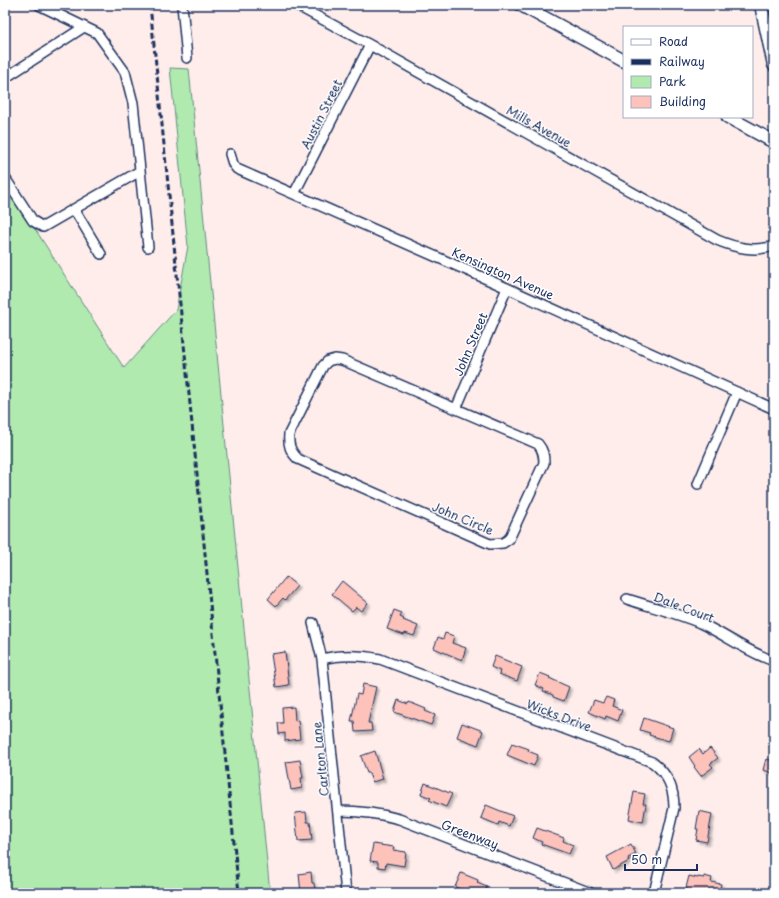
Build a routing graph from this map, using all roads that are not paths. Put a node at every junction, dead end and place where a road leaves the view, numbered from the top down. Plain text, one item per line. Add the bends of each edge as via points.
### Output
1 (39, 5) edge
2 (182, 5) edge
3 (296, 5) edge
4 (521, 5) edge
5 (761, 5) edge
6 (84, 27) junction
7 (370, 45) junction
8 (187, 58) dead end
9 (623, 60) edge
10 (774, 65) edge
11 (5, 78) edge
12 (730, 118) edge
13 (774, 142) edge
14 (230, 154) dead end
15 (140, 171) junction
16 (5, 178) edge
17 (294, 194) junction
18 (74, 209) junction
19 (774, 246) edge
20 (148, 247) dead end
21 (101, 254) dead end
22 (507, 288) junction
23 (737, 392) junction
24 (456, 409) junction
25 (774, 409) edge
26 (698, 484) dead end
27 (627, 599) dead end
28 (313, 623) dead end
29 (322, 659) junction
30 (774, 661) edge
31 (338, 811) junction
32 (346, 893) edge
33 (591, 893) edge
34 (654, 893) edge

1 - 6 street
2 - 8 street
3 - 7 street, Mills Avenue
4 - 9 main road
5 - 10 main road
6 - 11 street
6 - 15 street via 97,33 125,72 132,103
7 - 17 street, Austin Street
7 - 19 street, Mills Avenue via 730,246 755,250
12 - 13 main road
14 - 17 street, Kensington Avenue via 237,169
15 - 18 street
15 - 20 street
16 - 18 street via 33,221 43,228
17 - 22 street, Kensington Avenue
18 - 21 street
22 - 23 street, Kensington Avenue
22 - 24 street, John Street
23 - 25 street, Kensington Avenue
23 - 26 street
24 - 24 street, John Circle via 532,441 542,450 544,463 509,539 503,543 490,544 298,459 289,448 289,434 323,366 335,359
27 - 30 street, Dale Court via 700,624 744,649
28 - 29 street, Carlton Lane
29 - 31 street, Carlton Lane
29 - 34 street, Wicks Drive via 350,655 380,659 652,762 667,776 674,797 674,808
31 - 32 street, Carlton Lane
31 - 33 street, Greenway via 360,811 399,819

